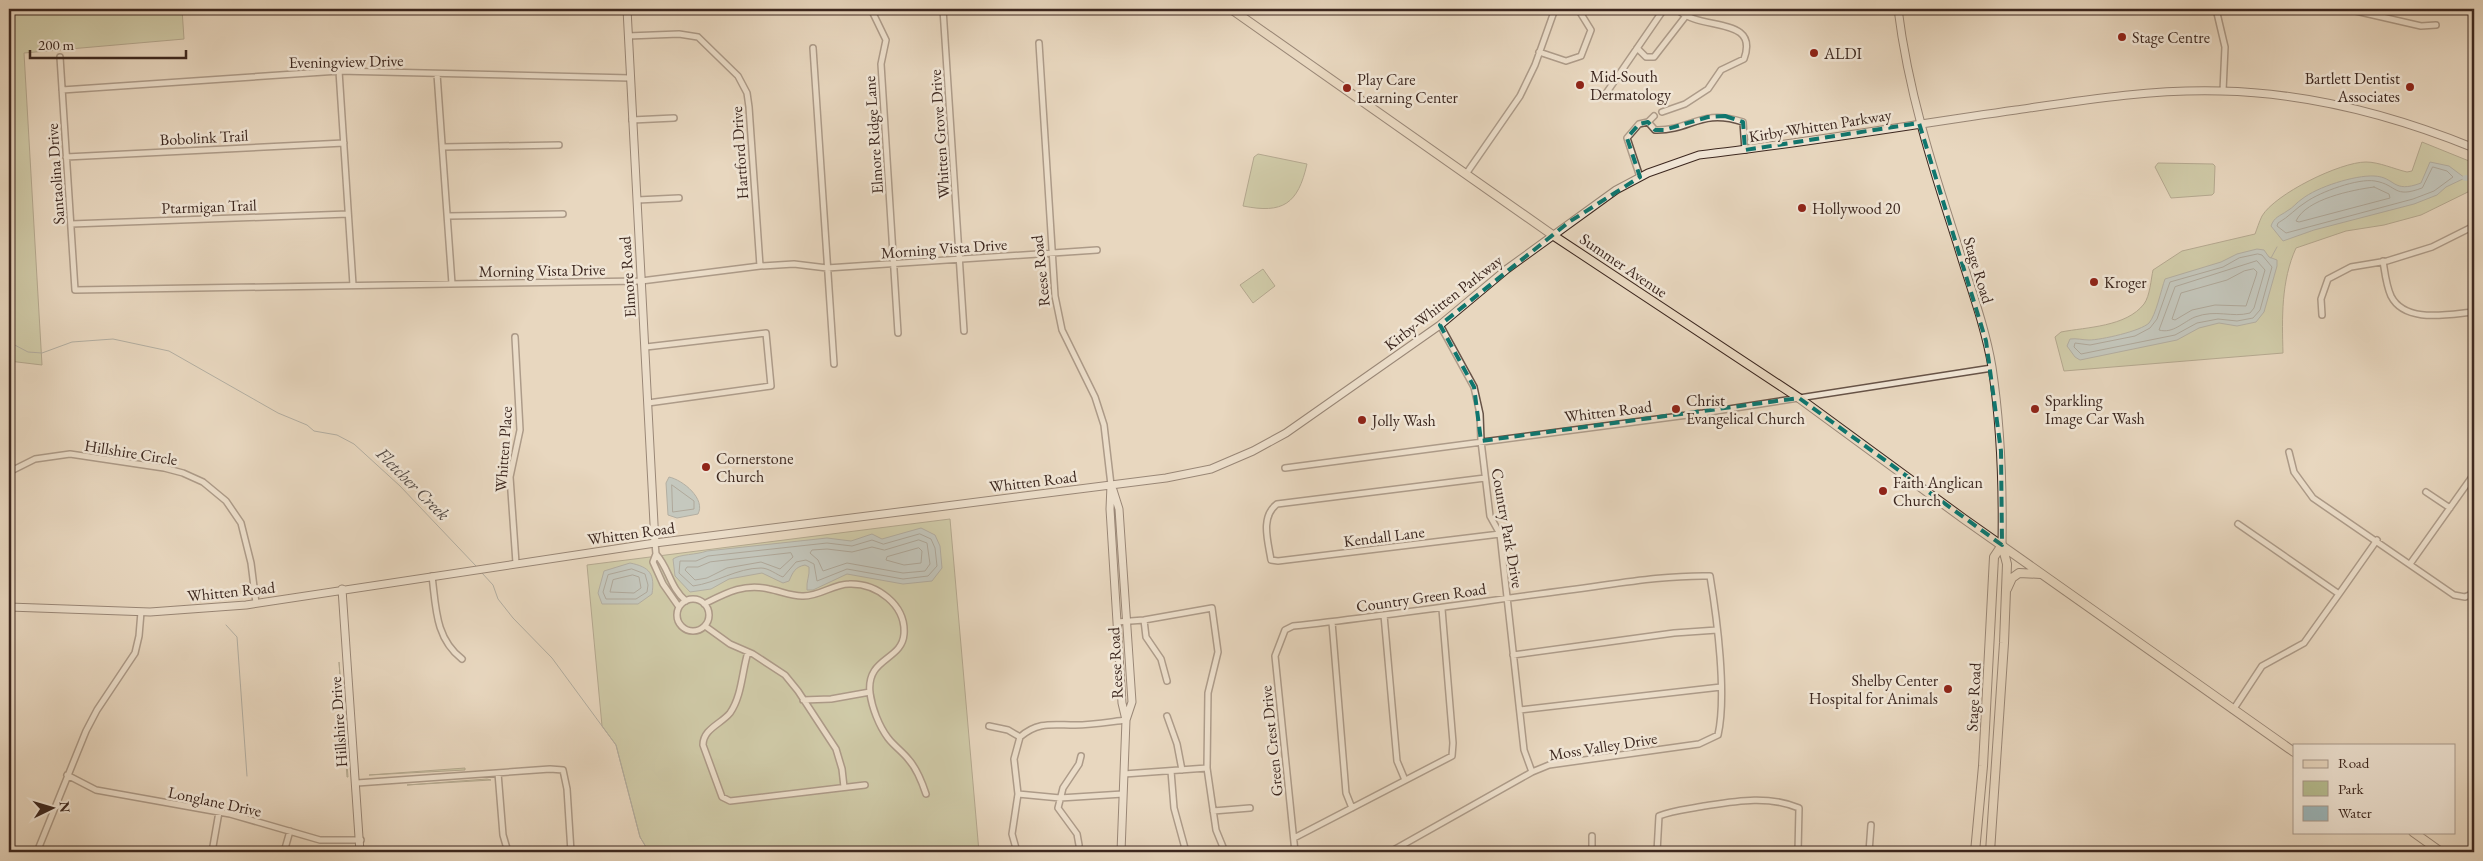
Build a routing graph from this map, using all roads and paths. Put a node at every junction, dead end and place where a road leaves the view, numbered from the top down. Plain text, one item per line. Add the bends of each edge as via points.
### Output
1 (627, 9) edge
2 (871, 9) edge
3 (943, 9) edge
4 (1231, 9) edge
5 (1555, 9) edge
6 (1578, 9) edge
7 (1664, 9) edge
8 (1677, 9) edge
9 (1898, 9) edge
10 (2216, 9) edge
11 (2347, 9) edge
12 (1685, 16) junction
13 (2436, 25) dead end
14 (628, 36) junction
15 (1039, 43) dead end
16 (813, 48) dead end
17 (1637, 48) junction
18 (1539, 52) junction
19 (60, 57) dead end
20 (339, 71) junction
21 (437, 74) junction
22 (630, 78) junction
23 (62, 90) junction
24 (2223, 91) junction
25 (1607, 92) dead end
26 (1662, 112) dead end
27 (1654, 116) dead end
28 (674, 118) dead end
29 (632, 120) junction
30 (1648, 122) junction
31 (1920, 123) junction
32 (344, 143) junction
33 (559, 145) dead end
34 (443, 147) junction
35 (2474, 148) edge
36 (1745, 150) junction
37 (66, 157) junction
38 (1466, 174) junction
39 (1640, 177) junction
40 (679, 198) dead end
41 (636, 200) junction
42 (348, 214) junction
43 (563, 214) dead end
44 (448, 216) junction
45 (71, 224) junction
46 (2474, 226) edge
47 (1554, 236) junction
48 (1097, 250) dead end
49 (1051, 253) junction
50 (960, 258) junction
51 (2383, 262) junction
52 (894, 264) junction
53 (760, 266) junction
54 (827, 268) junction
55 (641, 281) junction
56 (452, 284) junction
57 (353, 285) junction
58 (75, 290) joint
59 (2474, 312) edge
60 (2322, 315) dead end
61 (1440, 326) junction
62 (964, 331) dead end
63 (898, 333) dead end
64 (515, 337) dead end
65 (646, 348) junction
66 (834, 364) dead end
67 (1992, 368) junction
68 (1799, 398) junction
69 (648, 403) junction
70 (1481, 442) junction
71 (1252, 451) joint
72 (2289, 452) dead end
73 (1286, 468) dead end
74 (9, 472) edge
75 (2474, 474) edge
76 (1485, 478) junction
77 (1111, 485) junction
78 (2426, 492) dead end
79 (2450, 508) junction
80 (2238, 524) dead end
81 (1500, 534) junction
82 (2377, 540) junction
83 (655, 543) junction
84 (2002, 545) junction
85 (656, 554) junction
86 (516, 563) junction
87 (2410, 564) junction
88 (2042, 574) junction
89 (432, 576) junction
90 (342, 589) junction
91 (2006, 591) junction
92 (2474, 592) edge
93 (2339, 594) junction
94 (1508, 598) junction
95 (686, 600) junction
96 (256, 603) junction
97 (704, 604) junction
98 (9, 607) edge
99 (679, 607) junction
100 (1442, 609) junction
101 (141, 612) junction
102 (1384, 615) junction
103 (1144, 620) junction
104 (1127, 621) junction
105 (1117, 622) junction
106 (1332, 622) junction
107 (705, 626) junction
108 (1285, 630) joint
109 (1717, 630) junction
110 (748, 652) junction
111 (1513, 655) junction
112 (462, 660) dead end
113 (1989, 668) junction
114 (1168, 681) dead end
115 (1721, 687) junction
116 (870, 692) junction
117 (2002, 697) junction
118 (804, 700) junction
119 (1520, 710) junction
120 (2233, 710) junction
121 (1167, 716) dead end
122 (1126, 720) junction
123 (989, 726) dead end
124 (1020, 737) junction
125 (2293, 751) edge
126 (1082, 756) dead end
127 (1207, 768) junction
128 (1182, 770) junction
129 (1171, 771) junction
130 (1532, 772) junction
131 (498, 773) junction
132 (1124, 774) junction
133 (67, 776) junction
134 (1405, 780) junction
135 (357, 783) junction
136 (865, 785) dead end
137 (844, 787) junction
138 (926, 794) dead end
139 (1018, 794) junction
140 (1123, 794) junction
141 (1060, 798) junction
142 (1250, 808) dead end
143 (1352, 808) junction
144 (1213, 811) junction
145 (219, 812) junction
146 (1871, 825) dead end
147 (290, 831) junction
148 (2415, 834) edge
149 (1592, 836) dead end
150 (1294, 838) junction
151 (361, 840) junction
152 (1079, 845) dead end
153 (37, 852) edge
154 (212, 852) edge
155 (284, 852) edge
156 (360, 852) edge
157 (508, 852) edge
158 (572, 852) edge
159 (1017, 852) edge
160 (1121, 852) edge
161 (1186, 852) edge
162 (1225, 852) edge
163 (1295, 852) edge
164 (1390, 852) edge
165 (1592, 852) edge
166 (1657, 852) edge
167 (1798, 852) edge
168 (1869, 852) edge
169 (1975, 852) edge
170 (1990, 852) edge
171 (2441, 852) edge

1 - 14 main road, Elmore Road
2 - 52 street, Elmore Ridge Lane via 886,40 881,64
3 - 50 street, Whitten Grove Drive
4 - 38 main road, Summer Avenue
5 - 18 street
6 - 18 street via 1592,30 1581,56 1566,61
7 - 17 street
8 - 12 street
9 - 31 main road, Stage Road via 1908,75
10 - 24 street via 2225,47
11 - 13 street via 2422,26
12 - 17 street via 1654,57 1646,57
12 - 26 street via 1738,29 1748,48 1744,59 1721,70 1708,89 1685,104
14 - 22 main road, Elmore Road
14 - 53 street, Hartford Drive via 679,34 698,37 738,76 747,93 749,107
15 - 49 street, Reese Road
16 - 54 street
17 - 25 street
18 - 38 street via 1520,96
19 - 23 street, Santaolina Drive
20 - 21 street, Eveningview Drive
20 - 23 street, Eveningview Drive
20 - 32 street
21 - 22 street, Eveningview Drive
21 - 34 street
22 - 29 main road, Elmore Road
23 - 37 street, Santaolina Drive
24 - 31 main road, Kirby-Whitten Parkway via 2132,94
24 - 35 main road, Kirby-Whitten Parkway via 2295,97 2358,109 2424,128
27 - 30 street
28 - 29 street
29 - 41 main road, Elmore Road
30 - 36 street via 1654,130 1664,130 1708,117 1725,116 1742,122
30 - 39 street via 1638,124 1627,138
31 - 36 main road, Kirby-Whitten Parkway
31 - 67 main road, Stage Road via 1974,296
32 - 37 street, Bobolink Trail
32 - 42 street
33 - 34 street
34 - 44 street
36 - 39 main road, Kirby-Whitten Parkway via 1699,155
37 - 45 street, Santaolina Drive
38 - 47 main road, Summer Avenue
39 - 47 main road, Kirby-Whitten Parkway via 1569,222
40 - 41 street
41 - 55 main road, Elmore Road
42 - 45 street, Ptarmigan Trail
42 - 57 street
43 - 44 street
44 - 56 street
45 - 58 street, Santaolina Drive
46 - 51 street via 2439,244
47 - 61 main road, Kirby-Whitten Parkway via 1507,269
47 - 68 main road, Summer Avenue
48 - 49 street, Morning Vista Drive
49 - 50 street, Morning Vista Drive
49 - 77 street, Reese Road via 1062,330 1095,396 1104,425
50 - 52 street, Morning Vista Drive
50 - 62 street, Whitten Grove Drive
51 - 59 street via 2390,293 2400,312 2425,315
51 - 60 street via 2351,267 2328,279 2320,299
52 - 54 street, Morning Vista Drive
52 - 63 street, Elmore Ridge Lane
53 - 54 street, Morning Vista Drive via 794,264
53 - 55 street, Morning Vista Drive
54 - 66 street
55 - 56 street, Morning Vista Drive
55 - 65 main road, Elmore Road
56 - 57 street, Morning Vista Drive
57 - 58 street, Morning Vista Drive
61 - 70 street, Country Park Drive via 1474,387 1480,414
61 - 71 main road, Kirby-Whitten Parkway via 1286,433
64 - 86 street, Whitten Place via 520,430 510,477
65 - 69 main road, Elmore Road
65 - 69 street via 766,333 772,386
67 - 68 street, Whitten Road
67 - 84 main road, Stage Road via 2002,458
68 - 70 street, Whitten Road
68 - 84 main road, Summer Avenue
69 - 83 main road, Elmore Road
70 - 73 street, Whitten Road
70 - 76 street, Country Park Drive
71 - 77 main road, Whitten Road via 1210,469
72 - 82 street via 2294,472 2313,498
74 - 96 street, Hillshire Circle via 34,458 70,454 164,468 203,482 226,501 241,523
75 - 79 street
76 - 81 street, Country Park Drive via 1490,516
76 - 81 street, Kendall Lane via 1277,504 1271,509 1266,522 1271,560
77 - 83 main road, Whitten Road
77 - 104 main road, Reese Road via 1119,508
77 - 105 main road, Reese Road
78 - 79 street
79 - 87 street
80 - 93 street
81 - 94 street, Country Park Drive
82 - 87 street
82 - 93 street
83 - 85 street
83 - 86 main road, Whitten Road
84 - 88 main road, Summer Avenue
84 - 91 main road, Stage Road via 2007,564
84 - 113 main road, Stage Road via 1994,557
85 - 95 street via 674,588
85 - 99 street via 653,562
86 - 89 main road, Whitten Road
87 - 92 street via 2454,595 2465,598
88 - 91 main road via 2019,573 2012,578
88 - 120 main road, Summer Avenue
89 - 90 main road, Whitten Road
89 - 112 street via 439,628 447,644
90 - 96 main road, Whitten Road
90 - 135 main road, Hillshire Drive
91 - 117 main road, Stage Road
93 - 120 street via 2304,643 2262,666
94 - 100 street, Country Green Road
94 - 109 street, Country Green Road via 1680,576 1710,576
94 - 111 street, Country Park Drive
95 - 97 street via 696,599
95 - 99 street
96 - 101 main road, Whitten Road via 212,609
97 - 107 street via 709,617
97 - 116 street via 726,592 754,587 801,596 820,594 849,584 881,592 893,603 904,634 897,650 874,670
98 - 101 main road, Whitten Road
99 - 107 street via 678,621 685,629 696,631
100 - 102 street, Country Green Road
100 - 134 street via 1452,756
101 - 133 street via 135,653 96,710
102 - 106 street, Country Green Road
102 - 134 street via 1397,762
103 - 104 street
103 - 114 street via 1146,637 1161,659
103 - 127 street via 1212,608 1218,652 1208,693
104 - 105 street
104 - 122 main road, Reese Road via 1132,702
105 - 122 main road, Reese Road
106 - 108 street, Country Green Road via 1293,626
106 - 143 street via 1346,793
107 - 110 street
108 - 150 street, Green Crest Drive via 1275,656
109 - 111 street
109 - 115 street
110 - 118 street via 785,675
110 - 137 street via 736,704 703,739 722,797 730,801
111 - 119 street, Country Park Drive
113 - 117 main road via 1998,673
113 - 169 main road, Stage Road
115 - 119 street
115 - 130 street, Moss Valley Drive via 1718,735 1699,744 1550,765
116 - 118 street
116 - 138 street via 883,730 910,760
117 - 170 main road, Stage Road
118 - 137 street via 836,749
119 - 130 street, Country Park Drive via 1524,750
120 - 125 main road, Summer Avenue
121 - 128 street
122 - 124 street via 1076,725 1042,724 1030,728
122 - 132 main road, Reese Road
123 - 124 street via 1008,730
124 - 139 street via 1014,760
126 - 141 street
127 - 128 street
127 - 144 street
128 - 129 street
129 - 132 street
129 - 161 street via 1174,808
130 - 164 street, Moss Valley Drive
131 - 135 street
131 - 157 street via 503,835
131 - 158 street via 563,770
132 - 140 main road, Reese Road
133 - 145 street, Longlane Drive via 99,790
133 - 153 street
134 - 143 street
135 - 151 main road, Hillshire Drive
136 - 137 street
139 - 141 street
139 - 159 street via 1012,834
140 - 141 street
140 - 160 main road, Reese Road
141 - 152 street via 1058,808 1076,834
142 - 144 street
143 - 150 street
144 - 162 street
145 - 147 street, Longlane Drive
145 - 154 street
146 - 168 street
147 - 151 street, Longlane Drive via 324,841
147 - 155 street
148 - 171 main road
149 - 165 street
150 - 163 street, Green Crest Drive
151 - 156 main road, Hillshire Drive
166 - 167 street via 1659,816 1749,800 1799,808

